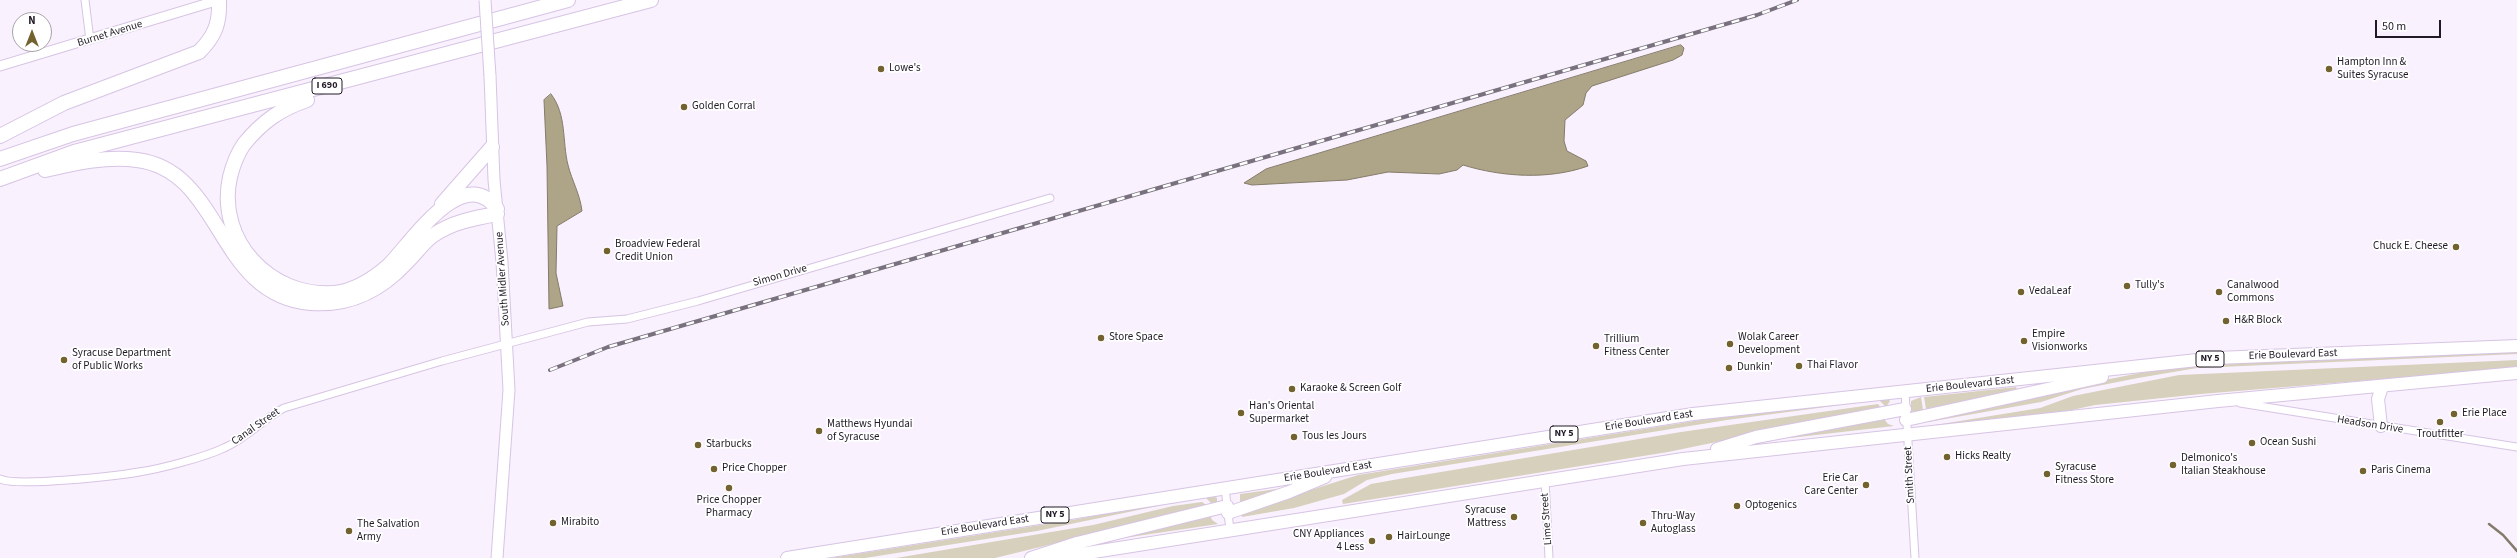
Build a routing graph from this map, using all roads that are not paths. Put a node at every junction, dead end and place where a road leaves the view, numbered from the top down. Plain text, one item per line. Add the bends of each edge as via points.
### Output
1 (85, 0) edge
2 (220, 0) edge
3 (485, 0) edge
4 (568, 0) edge
5 (651, 0) edge
6 (90, 40) junction
7 (0, 66) edge
8 (372, 74) junction
9 (0, 136) edge
10 (492, 147) junction
11 (0, 159) edge
12 (2, 178) edge
13 (1050, 198) dead end
14 (435, 212) junction
15 (497, 212) junction
16 (508, 344) junction
17 (2517, 346) edge
18 (2160, 364) junction
19 (2517, 373) edge
20 (2382, 387) junction
21 (1904, 392) junction
22 (2224, 400) junction
23 (1905, 414) junction
24 (2381, 426) junction
25 (1907, 433) junction
26 (2517, 447) edge
27 (1683, 458) junction
28 (1340, 470) junction
29 (0, 479) edge
30 (1545, 480) junction
31 (1225, 488) junction
32 (1227, 510) junction
33 (1230, 530) junction
34 (812, 556) edge
35 (497, 558) edge
36 (787, 558) edge
37 (1031, 558) edge
38 (1056, 558) edge
39 (1549, 558) edge
40 (1915, 558) edge

1 - 6 street
2 - 6 street, Burnet Avenue
2 - 9 highway via 217,29 212,40 199,52 64,103
3 - 10 main road, South Midler Avenue, bridge
4 - 11 highway, I 690 via 73,134
5 - 8 highway, I 690
6 - 7 street, Burnet Avenue
8 - 12 highway, I 690 via 74,152
8 - 14 highway via 334,93 288,106 257,128 240,150 233,166 228,189 230,223 244,251 272,279 296,289 335,292 373,278 388,266
10 - 14 highway
10 - 15 main road, South Midler Avenue
12 - 15 highway via 88,160 113,158 138,160 165,169 194,191 248,272 270,289 287,297 311,303 338,302 374,291 388,282 431,237 446,227
13 - 16 street, Simon Drive via 698,301 627,319 588,322
14 - 15 highway via 466,196 481,197 493,204
15 - 16 main road, South Midler Avenue
16 - 29 street, Canal Street via 284,408 271,415 241,440 222,449 140,472 34,482
16 - 35 main road, South Midler Avenue via 509,390
17 - 18 main road, Erie Boulevard East / NY 5 via 2256,355
18 - 21 main road, Erie Boulevard East / NY 5
18 - 23 main road
19 - 20 main road
20 - 22 main road
20 - 24 main road via 2378,399
21 - 23 street, Smith Street
21 - 28 main road, Erie Boulevard East / NY 5 via 1693,414
22 - 24 street, Headson Drive
22 - 25 main road
23 - 25 street, Smith Street
23 - 27 main road via 1756,437
24 - 26 street, Headson Drive
25 - 27 main road
25 - 40 street, Smith Street
27 - 30 main road
28 - 31 main road, Erie Boulevard East / NY 5
28 - 32 main road via 1289,492
30 - 33 main road
30 - 39 street, Lime Street
31 - 32 street
31 - 34 main road, Erie Boulevard East / NY 5
32 - 33 street
32 - 37 main road via 1077,543
33 - 38 main road
34 - 36 main road, Erie Boulevard East / NY 5

